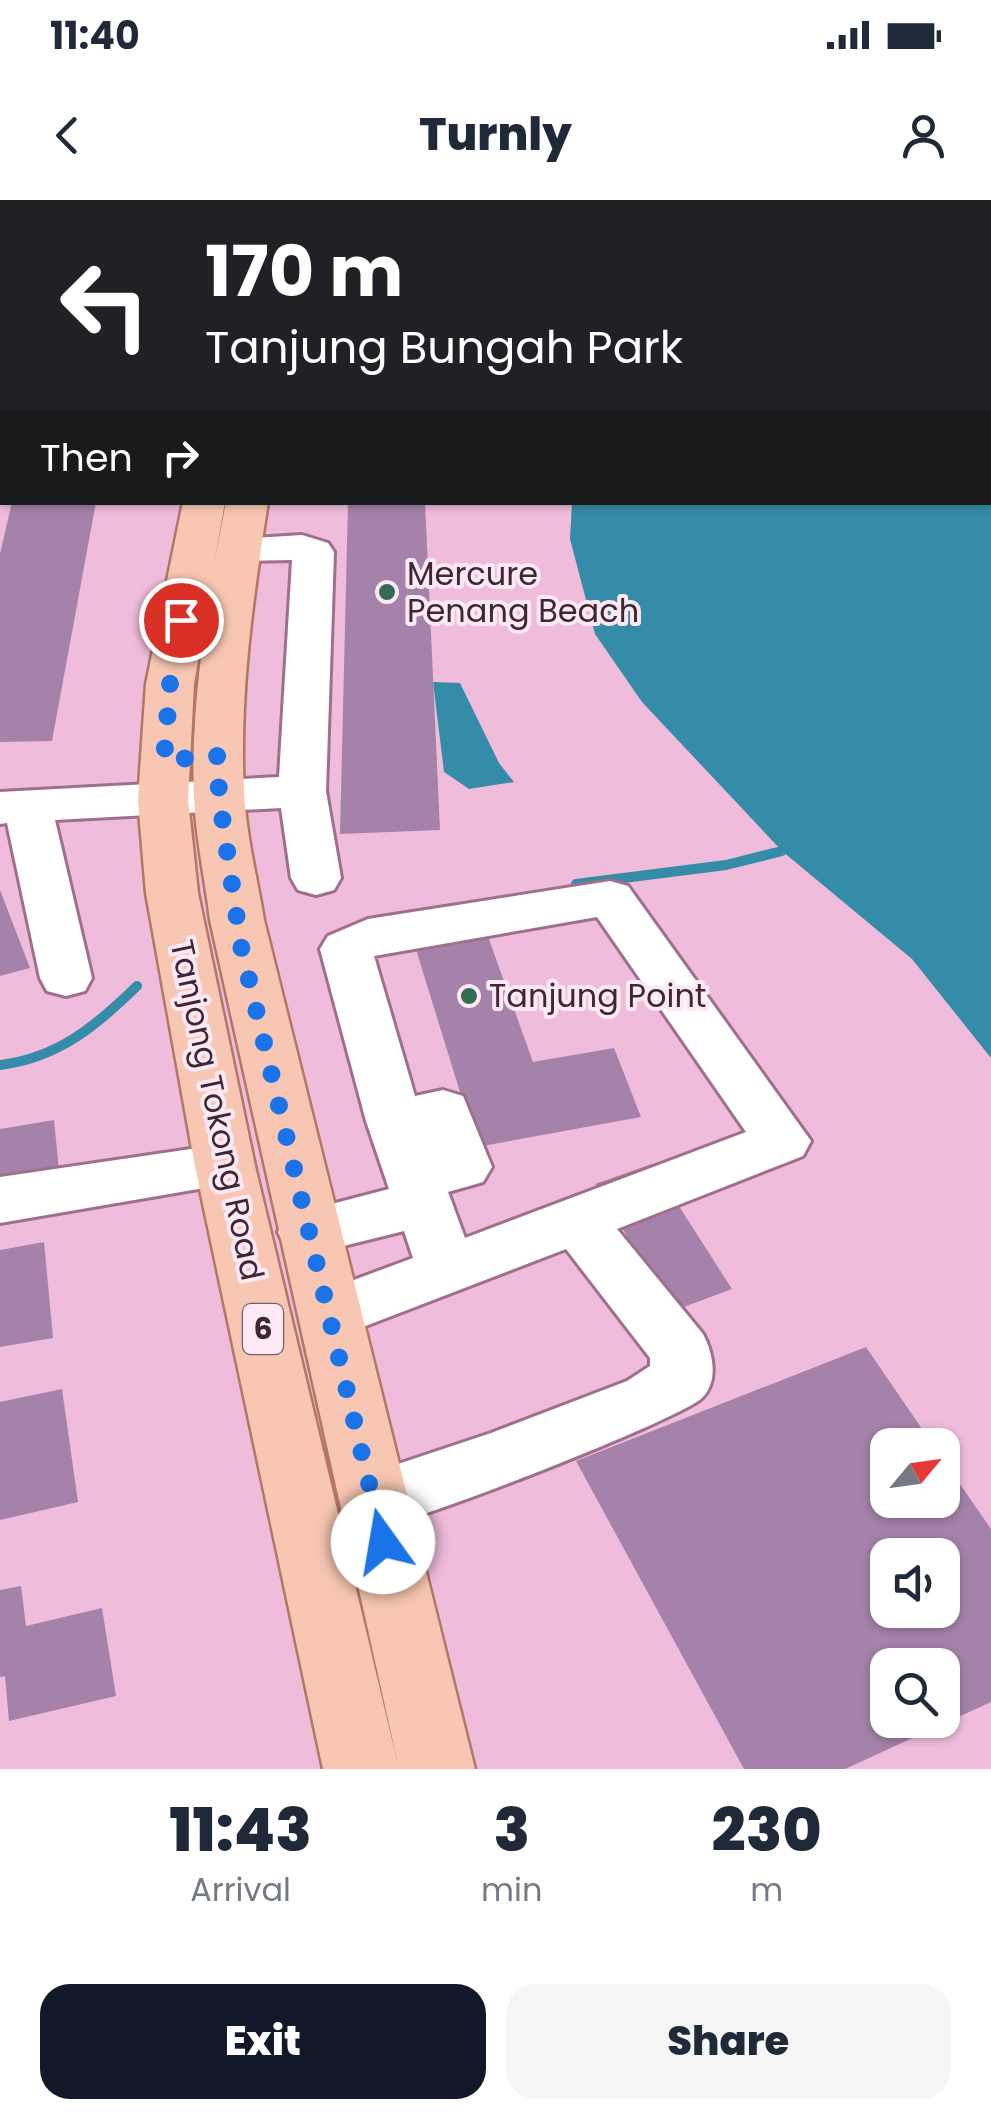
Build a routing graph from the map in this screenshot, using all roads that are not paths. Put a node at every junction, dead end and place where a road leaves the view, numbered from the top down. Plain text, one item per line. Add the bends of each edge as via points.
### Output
1 (203, 505) edge
2 (247, 505) edge
3 (238, 549) junction
4 (191, 778) junction
5 (302, 791) junction
6 (9, 800) edge
7 (316, 878) dead end
8 (66, 978) dead end
9 (224, 1166) junction
10 (417, 1191) junction
11 (0, 1200) edge
12 (307, 1232) junction
13 (590, 1238) dead end
14 (447, 1269) junction
15 (329, 1314) junction
16 (373, 1500) junction
17 (361, 1769) edge
18 (436, 1769) edge

1 - 4 main road, 6 via 170,684
2 - 3 main road, 6
3 - 4 main road, 6
3 - 5 street via 313,552
4 - 5 street
4 - 6 street
4 - 9 main road, Tanjong Tokong Road / 6 via 172,892
4 - 12 main road, Tanjong Tokong Road / 6 via 241,946
5 - 7 street
6 - 8 street
9 - 11 street
9 - 17 main road, Tanjong Tokong Road / 6
10 - 12 street
10 - 14 street
10 - 14 street via 463,1167 443,1111 394,1122 346,949 368,937 610,898 783,1141
12 - 15 main road, Tanjong Tokong Road / 6
13 - 16 street via 681,1352 680,1379 649,1400
14 - 15 street
15 - 16 main road, Tanjong Tokong Road / 6
16 - 18 main road, Tanjong Tokong Road / 6

